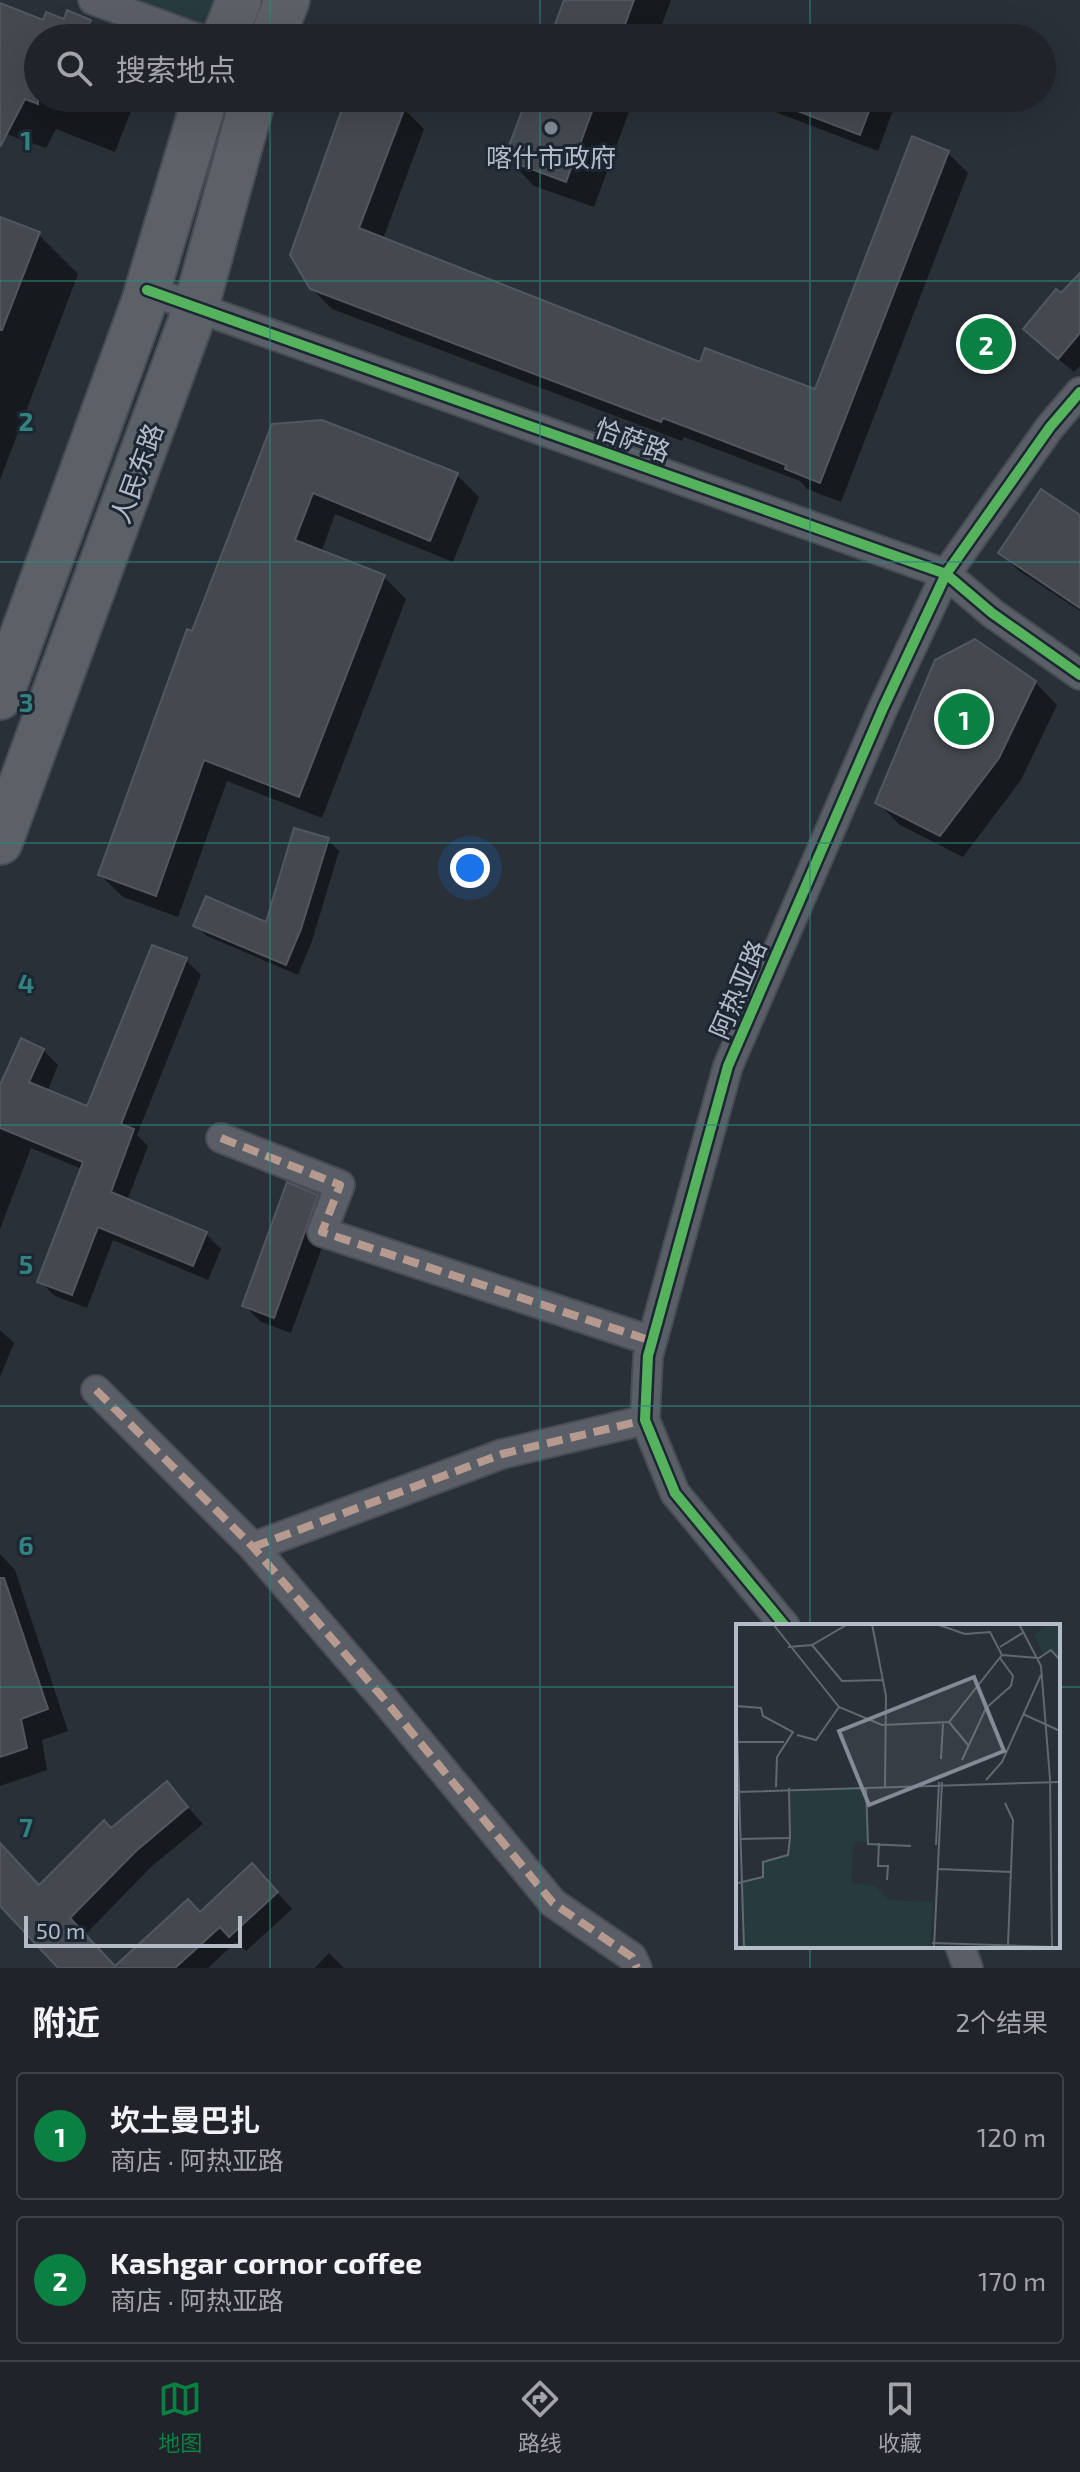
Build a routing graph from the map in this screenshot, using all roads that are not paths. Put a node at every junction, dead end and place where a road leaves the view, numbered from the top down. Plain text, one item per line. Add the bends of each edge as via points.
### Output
1 (93, 0) edge
2 (239, 0) edge
3 (287, 0) edge
4 (159, 24) edge
5 (230, 24) edge
6 (278, 24) edge
7 (201, 112) edge
8 (249, 112) edge
9 (147, 290) junction
10 (196, 307) junction
11 (1080, 392) edge
12 (946, 574) junction
13 (1080, 675) edge
14 (0, 697) edge
15 (0, 842) edge
16 (221, 1138) dead end
17 (652, 1341) junction
18 (96, 1390) dead end
19 (645, 1420) junction
20 (253, 1547) junction
21 (783, 1624) edge
22 (961, 1948) edge
23 (637, 1968) edge
24 (968, 1968) edge

1 - 4 street
2 - 5 main road
3 - 6 main road
7 - 9 main road, 人民东路
8 - 10 main road, 人民东路
9 - 10 street, 恰萨路
9 - 14 main road, 人民东路
10 - 12 street, 恰萨路
10 - 15 main road, 人民东路
11 - 12 street, 阿热亚路
12 - 13 street, 恰萨路
12 - 17 street, 阿热亚路 via 728,1066
16 - 17 street via 340,1185 322,1232
17 - 19 street, 阿热亚路
18 - 20 street
19 - 20 street via 502,1454
19 - 21 street, 阿热亚路 via 675,1493
20 - 23 street via 553,1903 632,1957
22 - 24 street

